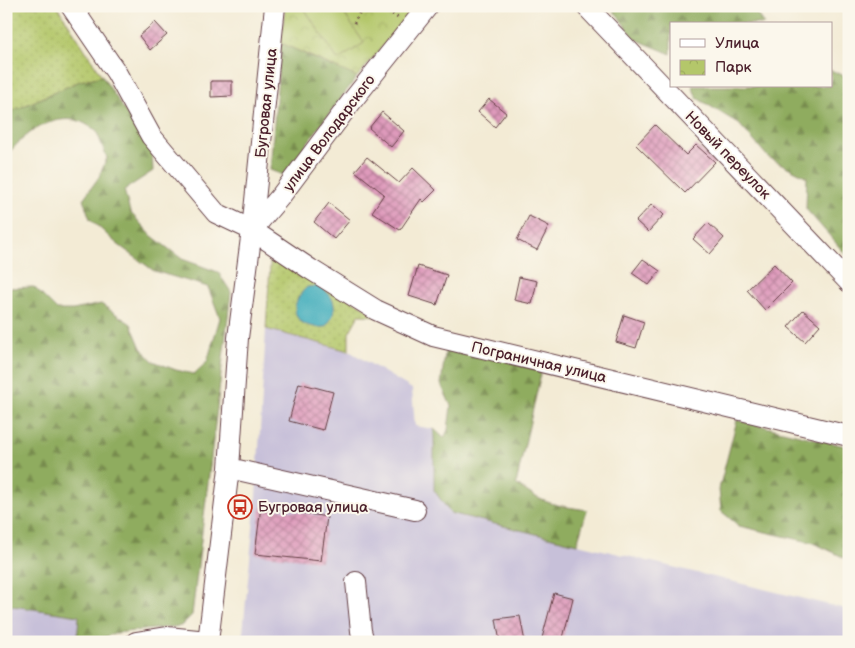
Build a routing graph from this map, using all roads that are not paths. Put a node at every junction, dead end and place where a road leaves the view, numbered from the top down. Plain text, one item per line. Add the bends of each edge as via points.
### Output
1 (72, 6) edge
2 (275, 6) edge
3 (428, 6) edge
4 (586, 6) edge
5 (252, 230) junction
6 (849, 282) edge
7 (849, 436) edge
8 (229, 468) junction
9 (415, 510) dead end
10 (356, 582) dead end
11 (208, 641) edge
12 (136, 642) edge
13 (364, 642) edge

1 - 5 street, Пограничная улица via 116,72 151,136 216,213
2 - 5 street, Бугровая улица
3 - 5 street, улица Володарского
4 - 6 street, Новый переулок
5 - 7 street, Пограничная улица via 376,310 433,336
5 - 8 street via 238,338
8 - 9 street
8 - 11 street
10 - 13 street
11 - 12 street via 167,637

